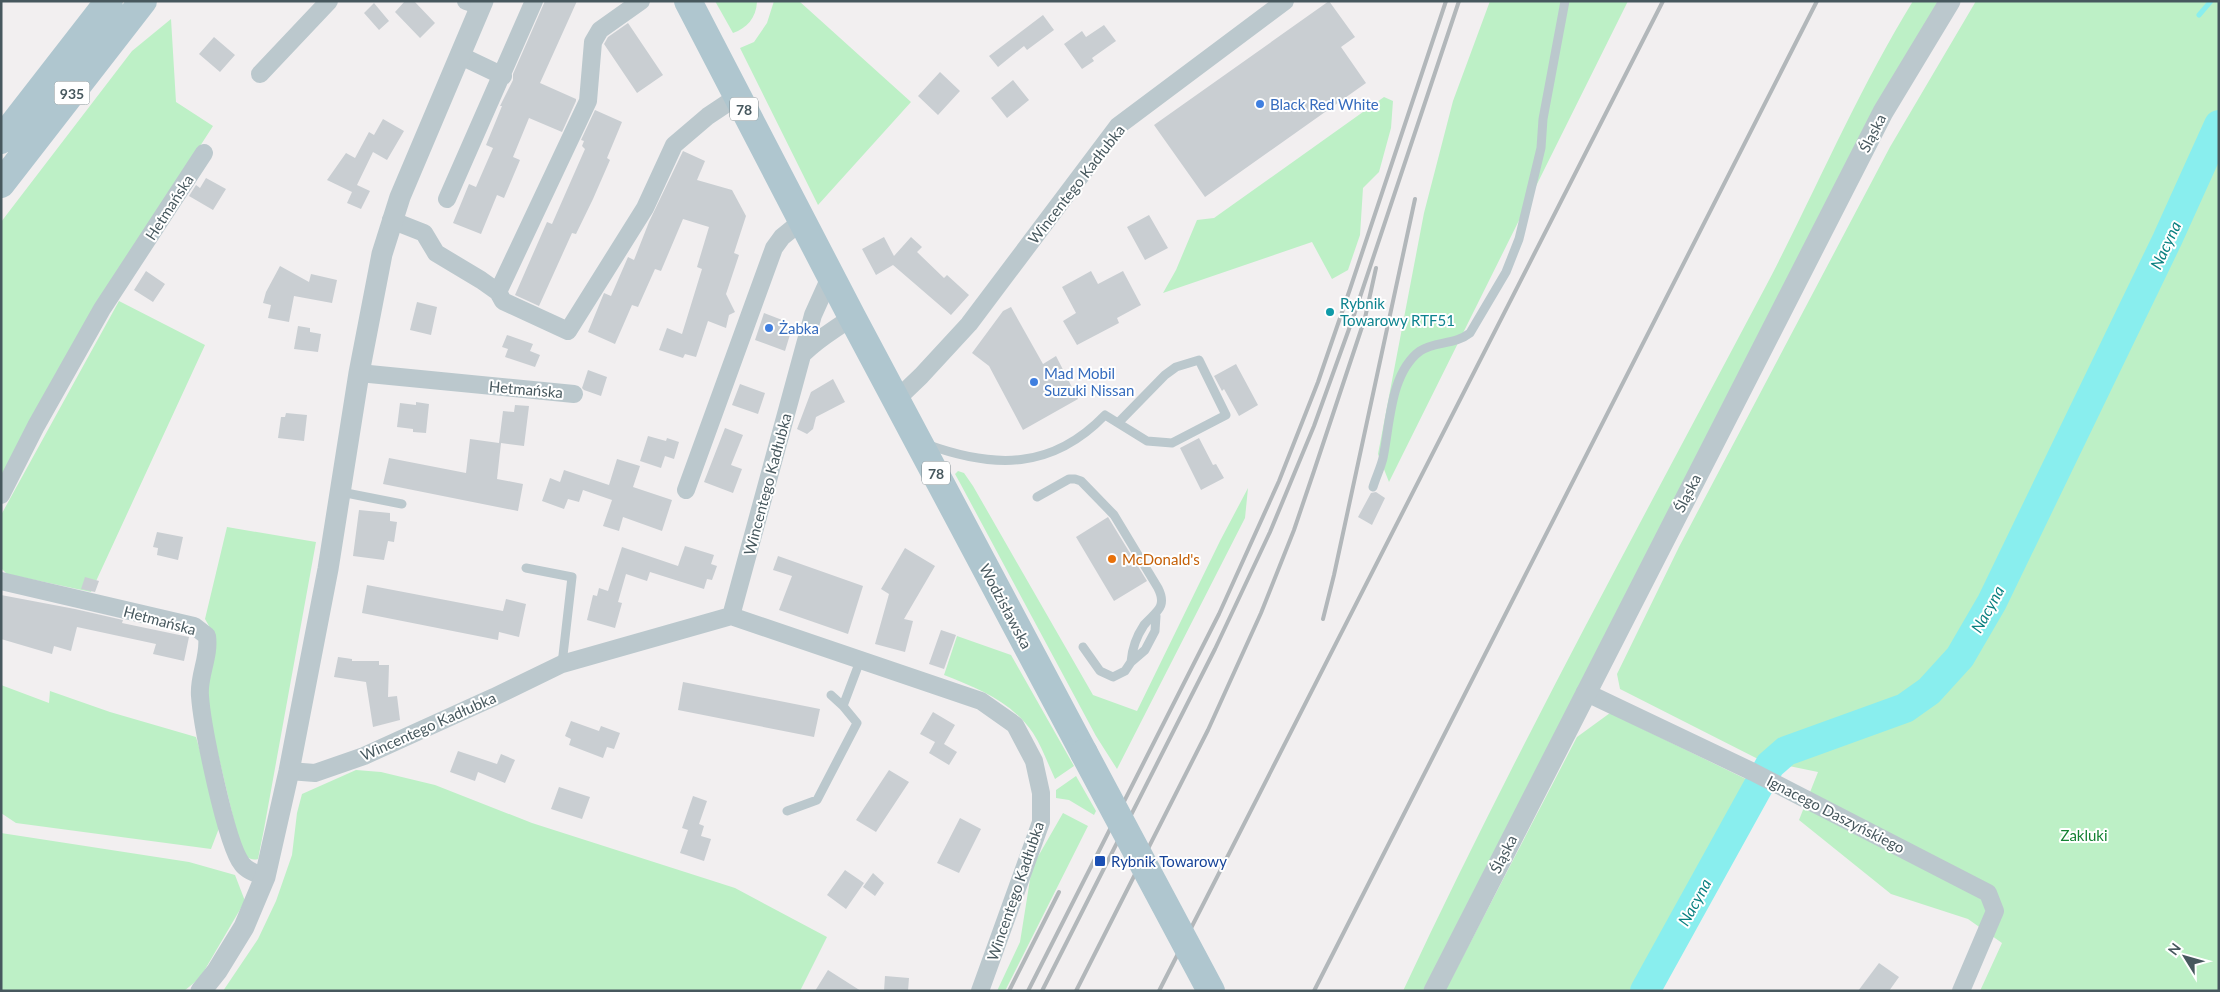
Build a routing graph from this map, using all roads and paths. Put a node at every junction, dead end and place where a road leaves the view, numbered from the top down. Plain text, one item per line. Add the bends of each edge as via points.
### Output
1 (110, 1) edge
2 (142, 1) edge
3 (329, 1) edge
4 (534, 1) edge
5 (688, 1) edge
6 (1285, 1) edge
7 (1565, 1) edge
8 (1950, 1) edge
9 (477, 3) edge
10 (635, 3) edge
11 (461, 56) junction
12 (260, 74) dead end
13 (503, 76) junction
14 (738, 96) junction
15 (1, 140) edge
16 (204, 153) dead end
17 (1, 184) edge
18 (447, 199) dead end
19 (391, 220) junction
20 (803, 220) junction
21 (831, 275) junction
22 (498, 292) junction
23 (852, 317) junction
24 (804, 352) junction
25 (359, 372) junction
26 (574, 394) dead end
27 (897, 399) junction
28 (1119, 422) junction
29 (919, 441) junction
30 (1373, 487) dead end
31 (686, 490) dead end
32 (341, 492) junction
33 (1, 495) edge
34 (1038, 497) dead end
35 (402, 504) dead end
36 (526, 568) dead end
37 (1, 581) edge
38 (731, 616) junction
39 (1084, 647) dead end
40 (860, 661) junction
41 (562, 664) junction
42 (1585, 692) junction
43 (831, 695) dead end
44 (843, 706) junction
45 (289, 770) junction
46 (787, 811) dead end
47 (265, 877) junction
48 (201, 991) edge
49 (980, 991) edge
50 (1211, 991) edge
51 (1434, 991) edge
52 (1961, 991) edge

1 - 15 main road, 935
2 - 17 main road, 935
3 - 12 street
4 - 13 street
5 - 14 main road, Wodzisławska / 78
6 - 27 street, Wincentego Kadłubka via 1118,126 968,324
7 - 30 lane via 1543,119 1541,148 1519,239 1506,272 1470,333 1462,339 1428,347 1411,360 1395,392 1383,459
8 - 42 street, Śląska via 1883,112
9 - 11 street
10 - 22 street via 597,33 588,101
11 - 13 street
11 - 19 street
13 - 18 street
14 - 20 main road, Wodzisławska / 78
14 - 22 street via 674,145 645,208 568,331 502,301
16 - 33 street, Hetmańska via 102,309
19 - 22 street via 424,233 436,253
19 - 25 street
20 - 21 main road, Wodzisławska / 78
20 - 31 street via 774,248
21 - 23 main road, Wodzisławska / 78
21 - 24 street, Wincentego Kadłubka via 818,300
23 - 24 street
23 - 27 main road, Wodzisławska / 78
24 - 38 street, Wincentego Kadłubka
25 - 26 street, Hetmańska
25 - 32 street
27 - 29 main road, Wodzisławska / 78
28 - 28 lane via 1147,441 1172,442 1226,415 1199,360 1176,367 1165,375
28 - 29 lane via 1105,415 1092,428 1069,442 1026,460 984,460 957,455
29 - 50 main road, Wodzisławska / 78, bridge
32 - 35 lane
32 - 45 street
34 - 39 lane via 1075,478 1088,487 1114,515 1162,599 1155,631 1148,644 1119,675 1106,676
36 - 41 lane via 572,577
37 - 47 street, Hetmańska via 194,626 207,636 209,647 200,695 223,809 234,849 242,864
38 - 40 street, Wincentego Kadłubka
38 - 41 street, Wincentego Kadłubka
40 - 44 lane
40 - 49 street, Wincentego Kadłubka via 981,701 1015,725 1034,760 1041,793 1040,822
41 - 45 street, Wincentego Kadłubka via 364,756 315,773
42 - 51 street, Śląska
42 - 52 street, Ignacego Daszyńskiego via 1772,781 1988,893 1996,911
43 - 44 lane
44 - 46 lane via 857,723 817,800
45 - 47 street
47 - 48 street via 244,927

